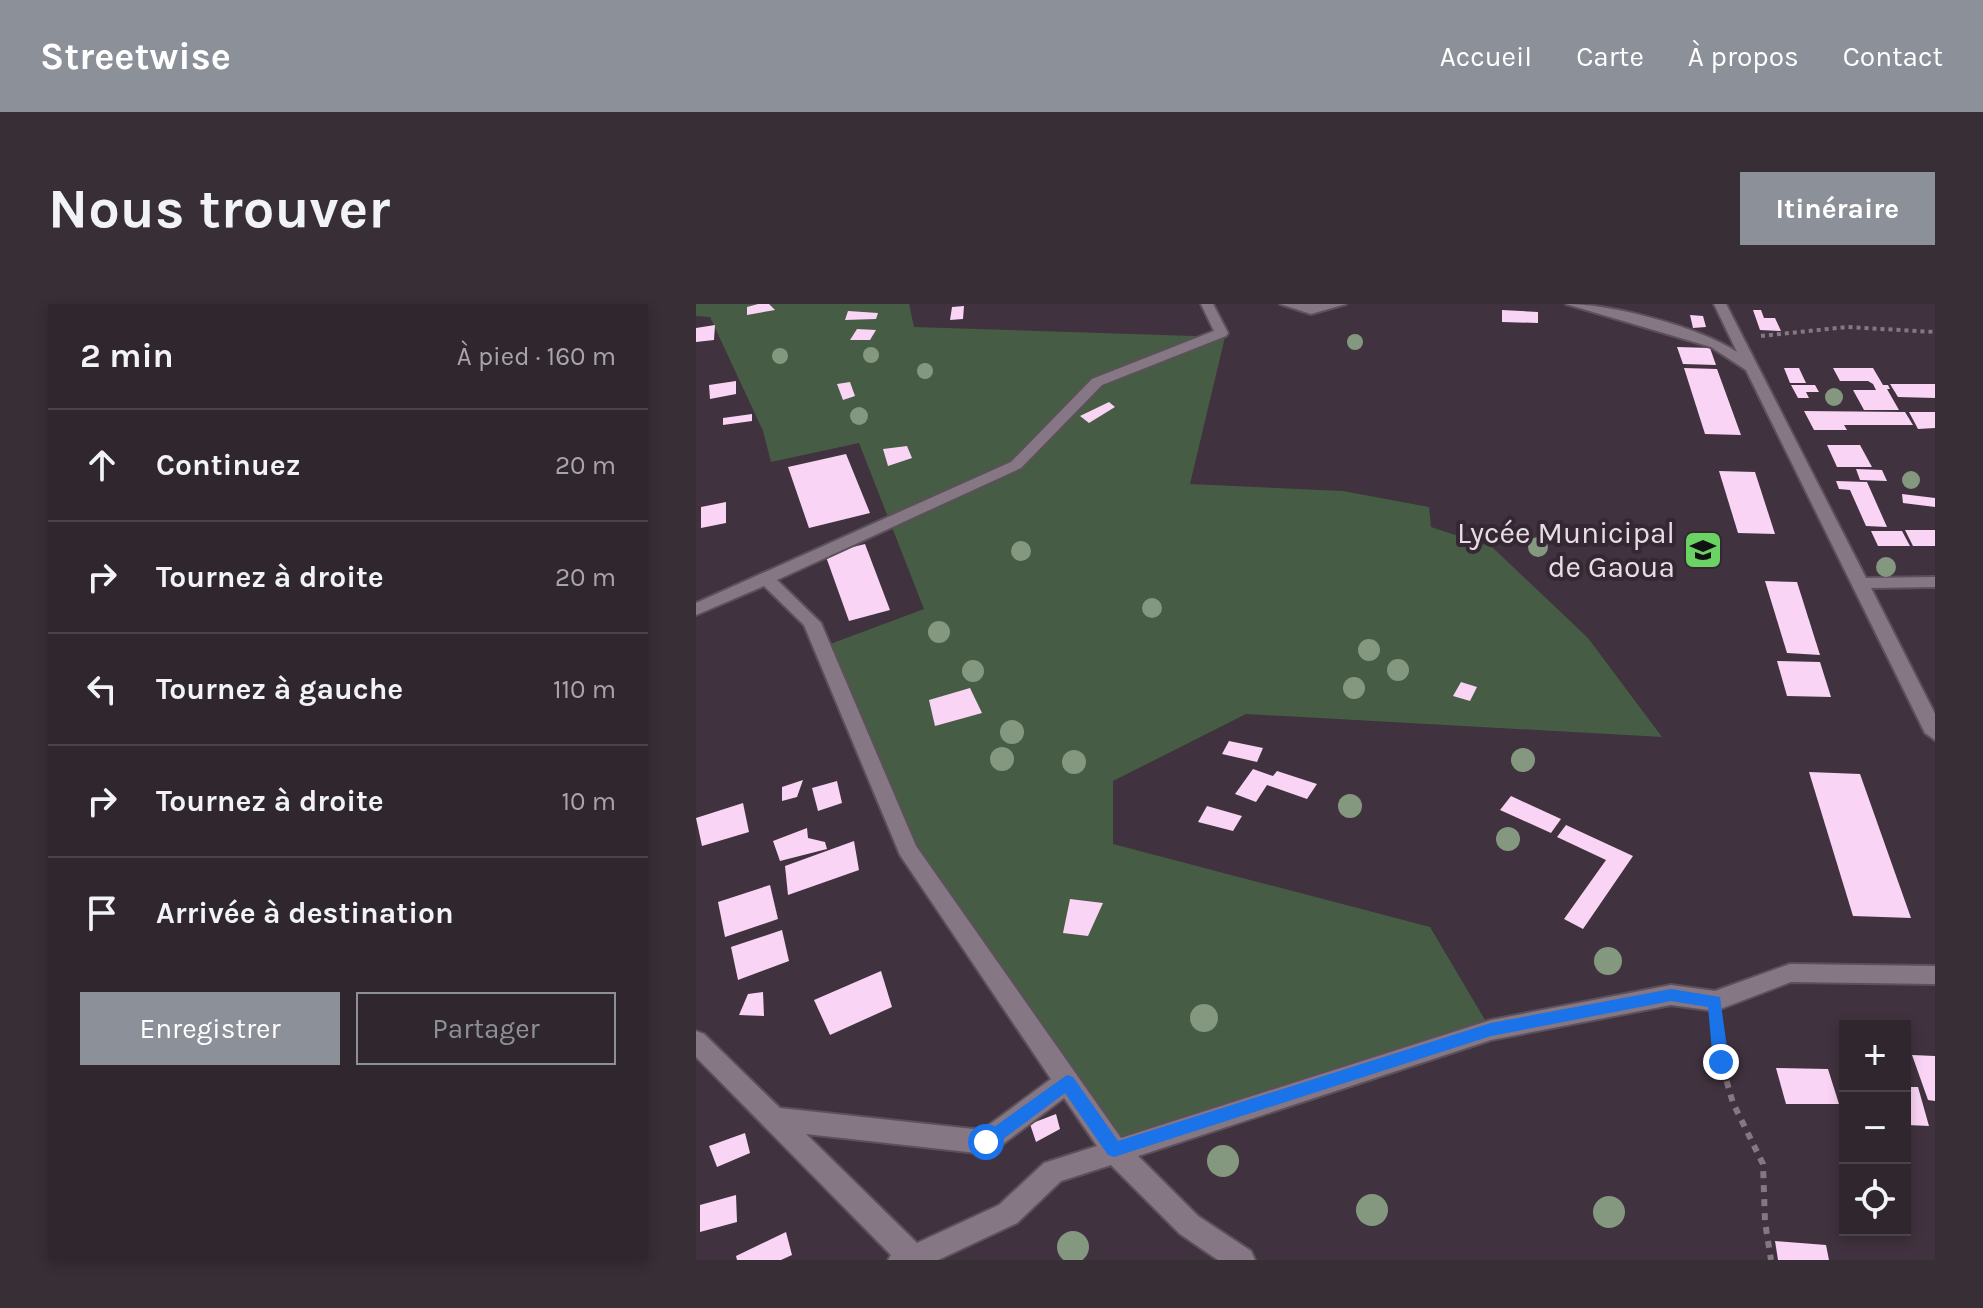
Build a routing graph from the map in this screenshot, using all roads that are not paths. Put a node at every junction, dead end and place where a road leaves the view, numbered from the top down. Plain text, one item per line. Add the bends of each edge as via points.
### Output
1 (1207, 304) edge
2 (1286, 304) edge
3 (1340, 304) edge
4 (1572, 304) edge
5 (1720, 304) edge
6 (1597, 307) edge
7 (1752, 368) junction
8 (765, 577) junction
9 (1935, 582) edge
10 (1859, 583) junction
11 (696, 610) edge
12 (1935, 733) edge
13 (1935, 975) edge
14 (696, 1041) edge
15 (1067, 1082) junction
16 (774, 1119) junction
17 (1114, 1150) junction
18 (910, 1259) edge
19 (1241, 1260) edge

1 - 8 street via 1221,333 1097,382 1016,465
2 - 3 street via 1311,310
4 - 6 street
5 - 7 street
6 - 7 street via 1716,344
7 - 10 street
8 - 11 street
8 - 15 street via 812,623 907,849
9 - 10 street
10 - 12 street
13 - 17 street via 1790,973 1715,1001 1671,995 1491,1030
14 - 16 street
15 - 16 street via 986,1142
15 - 17 street
16 - 18 street
17 - 18 street via 1053,1172 1008,1214
17 - 19 street via 1189,1225

